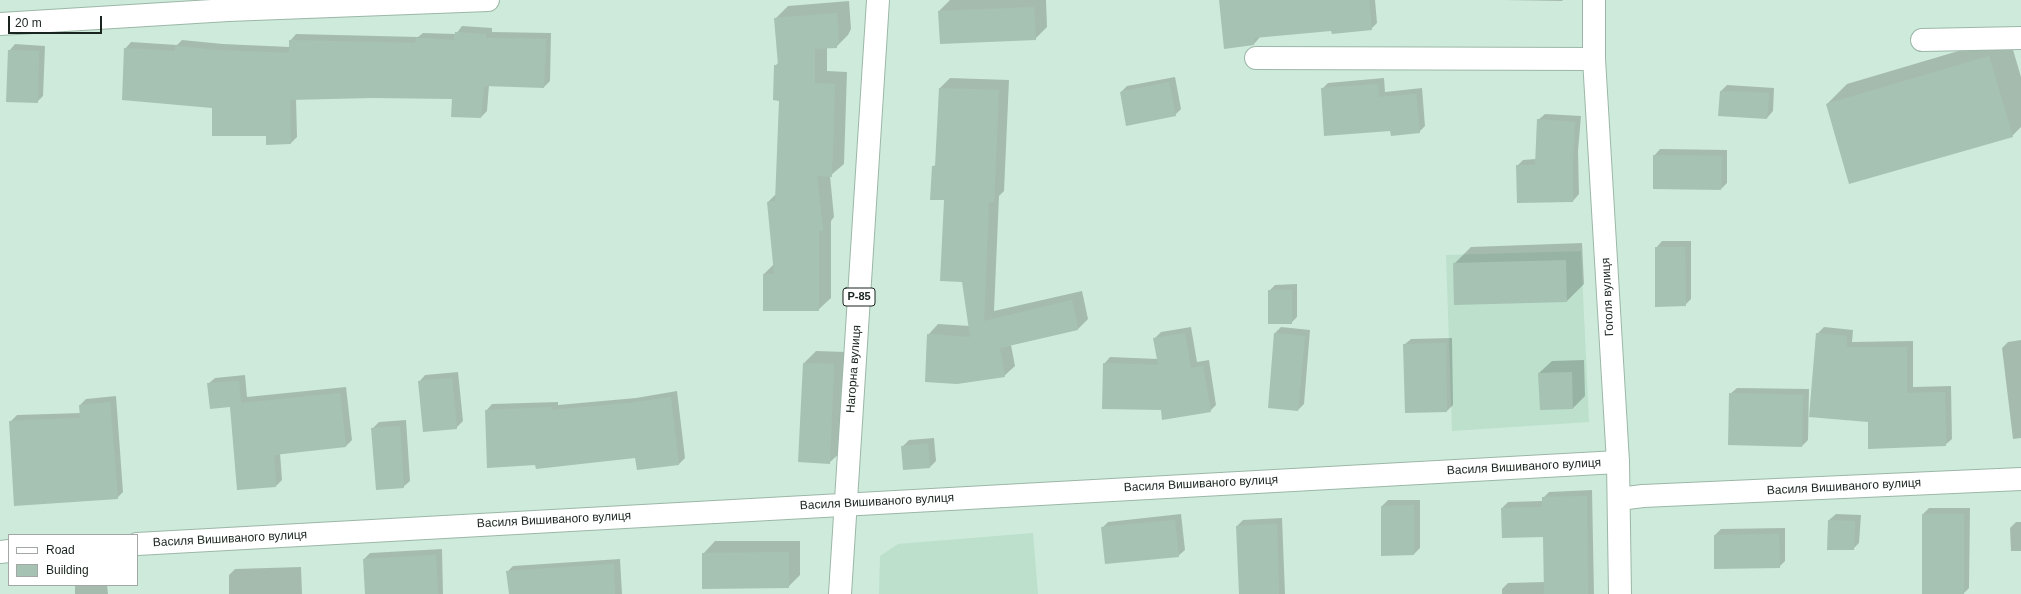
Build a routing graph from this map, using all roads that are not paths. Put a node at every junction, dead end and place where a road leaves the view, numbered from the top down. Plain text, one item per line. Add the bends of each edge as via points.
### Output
1 (488, 0) edge
2 (878, 0) edge
3 (1594, 0) edge
4 (0, 24) edge
5 (2021, 38) edge
6 (1922, 40) dead end
7 (1256, 58) dead end
8 (1594, 58) junction
9 (1618, 462) junction
10 (2021, 479) edge
11 (1619, 499) junction
12 (845, 504) junction
13 (138, 544) edge
14 (840, 594) edge
15 (1620, 594) edge

1 - 4 street via 228,10
2 - 12 street, Нагорна вулиця / Р-85
3 - 8 street, Гоголя вулиця
5 - 6 street
7 - 8 street
8 - 9 street, Гоголя вулиця
9 - 11 street, Гоголя вулиця
9 - 12 street, Василя Вишиваного вулиця
10 - 11 street, Василя Вишиваного вулиця
11 - 15 street, Гоголя вулиця
12 - 13 street, Василя Вишиваного вулиця
12 - 14 street, Нагорна вулиця / Р-85

